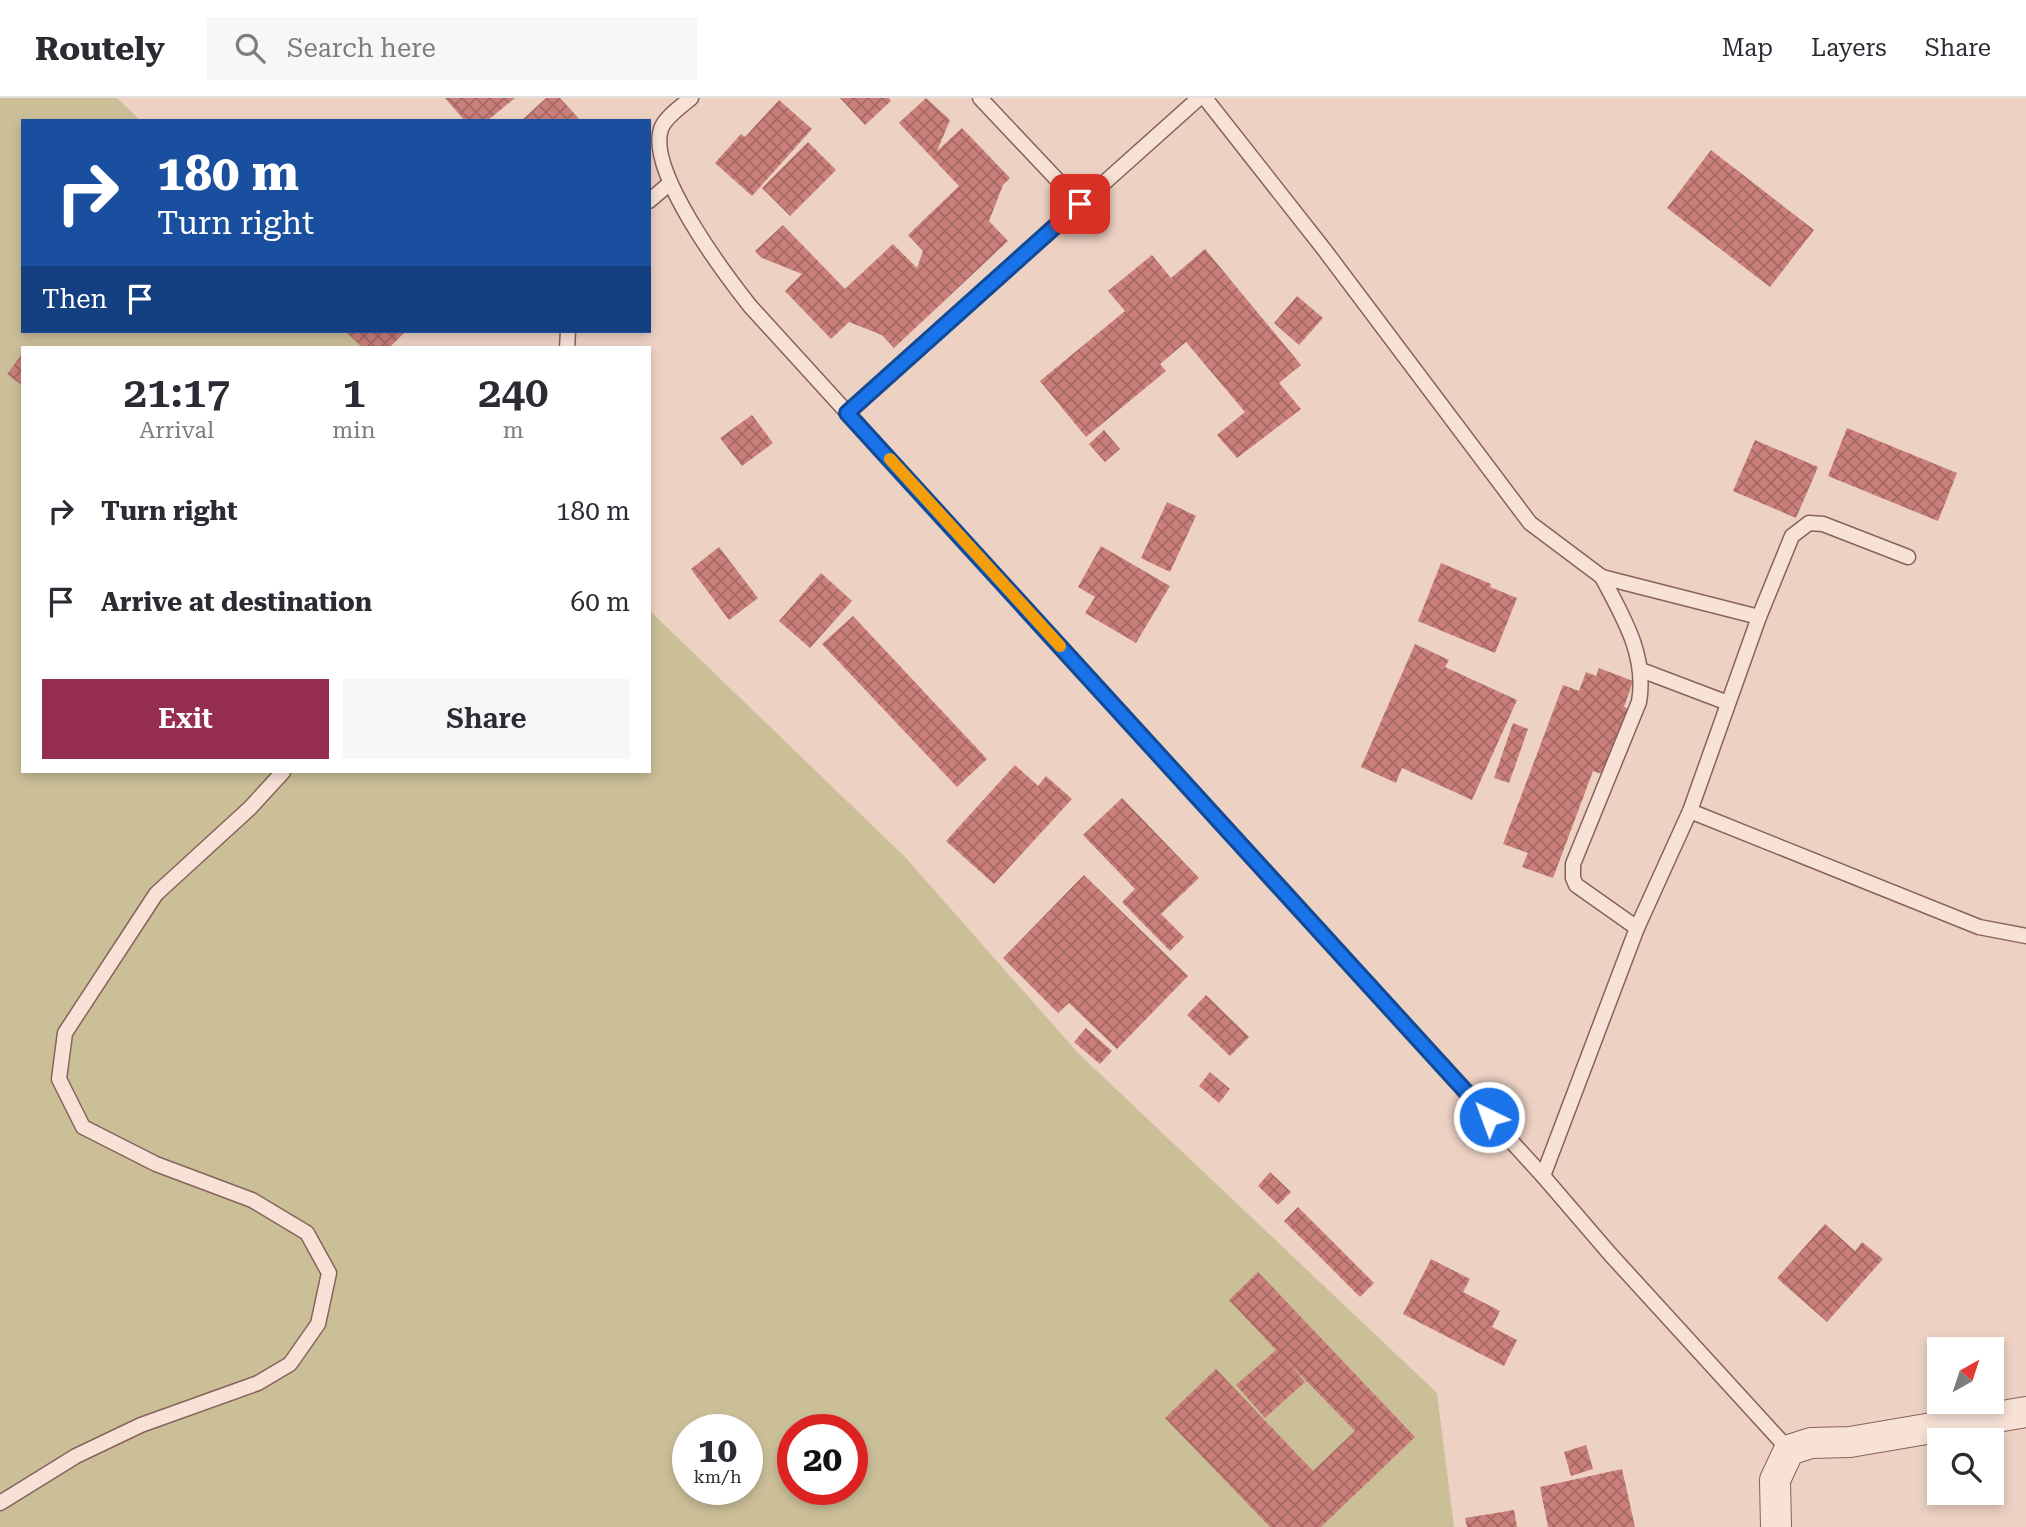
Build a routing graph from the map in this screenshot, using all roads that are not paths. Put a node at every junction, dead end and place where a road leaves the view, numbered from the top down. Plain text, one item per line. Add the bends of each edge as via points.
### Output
1 (691, 98) edge
2 (980, 98) edge
3 (1199, 98) edge
4 (1205, 98) edge
5 (669, 184) junction
6 (651, 199) edge
7 (1080, 204) junction
8 (847, 413) junction
9 (1908, 557) dead end
10 (1602, 577) junction
11 (1759, 617) junction
12 (1641, 670) junction
13 (1728, 703) junction
14 (282, 773) edge
15 (1690, 811) junction
16 (1637, 928) junction
17 (2026, 936) edge
18 (1543, 1175) junction
19 (2026, 1412) edge
20 (1789, 1450) junction
21 (0, 1503) edge
22 (1776, 1527) edge

1 - 5 lane via 661,129
2 - 7 lane
3 - 7 lane
4 - 10 lane via 1530,523
5 - 6 lane
5 - 8 lane via 713,258 750,306
7 - 8 lane
8 - 18 lane
9 - 11 lane via 1824,524 1809,523 1792,536
10 - 11 lane
10 - 12 lane via 1629,629
11 - 13 lane
12 - 13 lane
12 - 16 lane via 1639,702 1573,864 1576,885
13 - 15 lane
14 - 21 lane via 156,894 65,1033 59,1079 83,1127 156,1164 252,1200 307,1233 329,1273 318,1324 290,1364 258,1383 141,1424
15 - 16 lane
15 - 17 lane via 1979,927
16 - 18 lane
18 - 20 lane
19 - 20 street
20 - 22 street via 1775,1480

